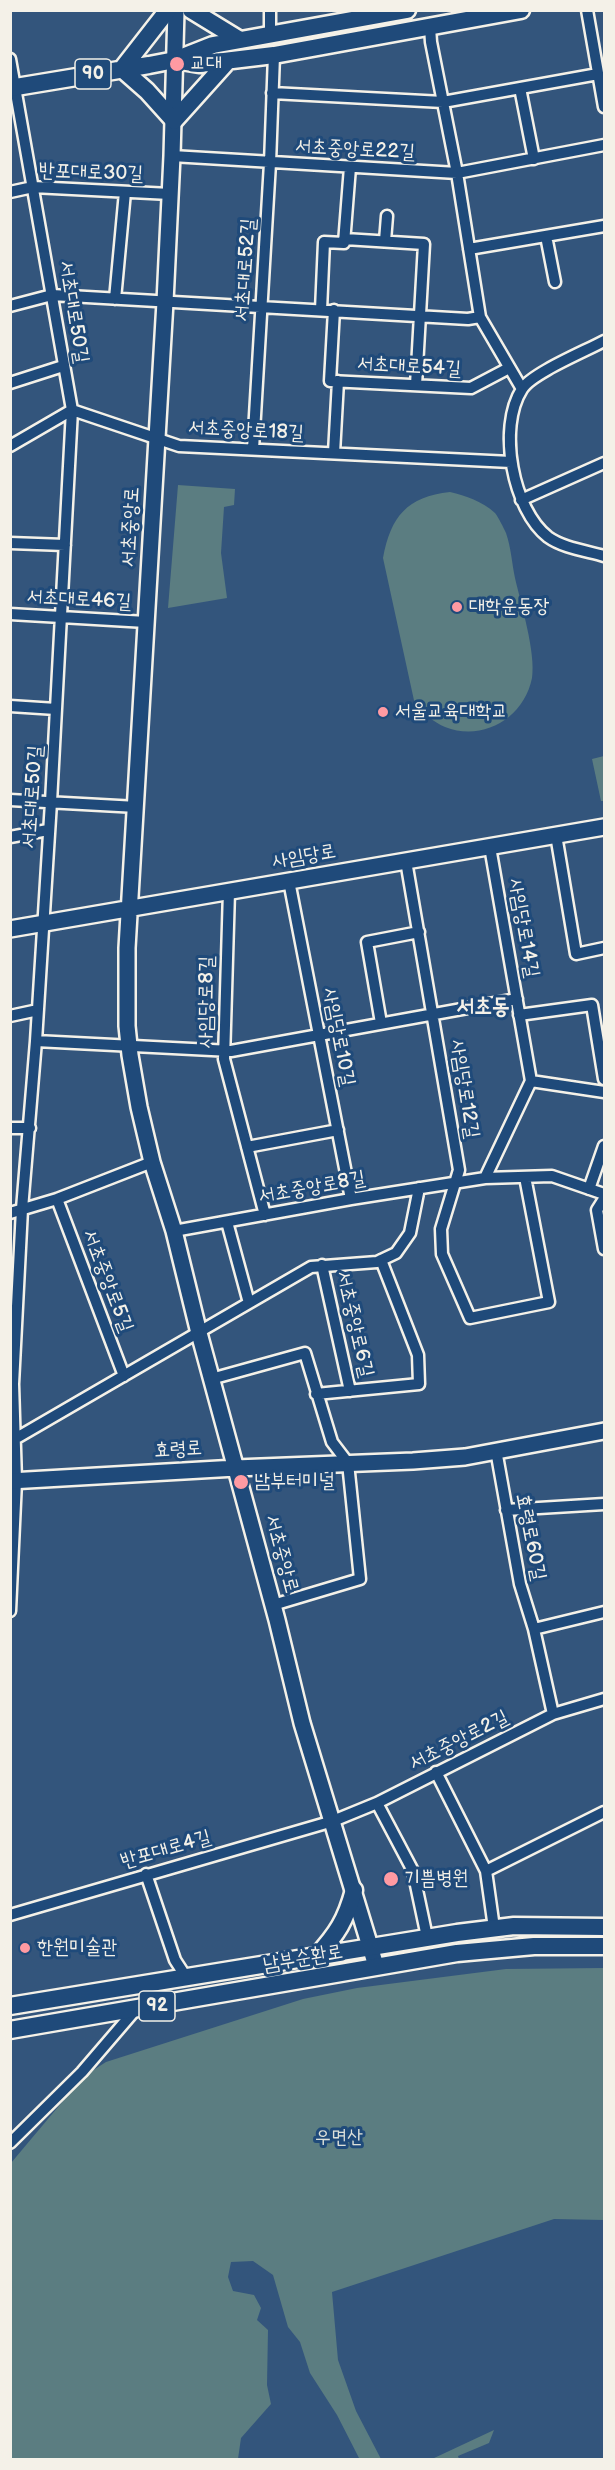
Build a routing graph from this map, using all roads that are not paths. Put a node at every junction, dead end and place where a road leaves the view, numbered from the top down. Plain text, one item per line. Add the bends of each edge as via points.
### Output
1 (168, 10) edge
2 (176, 10) edge
3 (191, 10) edge
4 (270, 10) edge
5 (407, 10) edge
6 (521, 10) edge
7 (586, 10) edge
8 (430, 27) junction
9 (270, 35) junction
10 (240, 40) junction
11 (274, 55) junction
12 (10, 59) edge
13 (175, 60) junction
14 (227, 62) junction
15 (122, 69) junction
16 (598, 74) junction
17 (13, 88) edge
18 (520, 88) junction
19 (272, 93) junction
20 (443, 102) junction
21 (604, 107) edge
22 (174, 121) junction
23 (604, 145) edge
24 (172, 156) junction
25 (534, 159) junction
26 (270, 163) junction
27 (350, 167) junction
28 (457, 173) junction
29 (33, 188) junction
30 (10, 192) edge
31 (125, 192) junction
32 (170, 194) junction
33 (387, 216) dead end
34 (604, 226) edge
35 (546, 236) junction
36 (345, 239) junction
37 (385, 241) junction
38 (469, 249) junction
39 (555, 282) dead end
40 (52, 295) junction
41 (115, 299) junction
42 (165, 302) junction
43 (10, 306) edge
44 (262, 306) junction
45 (321, 310) junction
46 (333, 310) junction
47 (421, 316) junction
48 (480, 317) junction
49 (604, 341) edge
50 (63, 366) junction
51 (509, 368) junction
52 (338, 381) junction
53 (10, 383) edge
54 (416, 385) junction
55 (522, 388) junction
56 (72, 410) junction
57 (156, 439) junction
58 (11, 442) edge
59 (253, 449) junction
60 (334, 453) junction
61 (511, 462) junction
62 (604, 463) edge
63 (521, 500) junction
64 (10, 543) edge
65 (65, 545) junction
66 (604, 556) edge
67 (10, 614) edge
68 (62, 616) junction
69 (146, 621) junction
70 (10, 706) edge
71 (56, 710) junction
72 (10, 800) edge
73 (51, 802) junction
74 (137, 807) junction
75 (604, 827) edge
76 (48, 831) junction
77 (556, 835) junction
78 (10, 837) edge
79 (490, 847) junction
80 (406, 861) junction
81 (289, 881) junction
82 (229, 891) junction
83 (131, 907) junction
84 (43, 923) junction
85 (10, 929) edge
86 (419, 932) junction
87 (604, 948) edge
88 (517, 999) junction
89 (38, 1010) junction
90 (433, 1014) junction
91 (519, 1015) junction
92 (10, 1016) edge
93 (381, 1023) junction
94 (319, 1035) junction
95 (36, 1041) junction
96 (129, 1046) junction
97 (223, 1052) junction
98 (604, 1079) edge
99 (531, 1081) junction
100 (604, 1092) edge
101 (10, 1128) edge
102 (30, 1128) junction
103 (338, 1130) junction
104 (604, 1146) edge
105 (247, 1147) junction
106 (152, 1162) junction
107 (525, 1177) junction
108 (485, 1178) junction
109 (456, 1182) junction
110 (419, 1188) junction
111 (590, 1189) junction
112 (604, 1194) edge
113 (57, 1199) junction
114 (351, 1199) junction
115 (604, 1199) edge
116 (22, 1209) junction
117 (10, 1214) edge
118 (265, 1215) junction
119 (227, 1222) junction
120 (174, 1231) junction
121 (604, 1249) edge
122 (381, 1260) junction
123 (322, 1265) junction
124 (249, 1303) junction
125 (199, 1333) junction
126 (124, 1376) junction
127 (211, 1379) junction
128 (12, 1384) edge
129 (350, 1391) junction
130 (316, 1394) junction
131 (604, 1431) edge
132 (14, 1440) junction
133 (496, 1450) junction
134 (348, 1463) junction
135 (236, 1468) junction
136 (13, 1481) edge
137 (604, 1504) edge
138 (506, 1510) junction
139 (12, 1565) edge
140 (273, 1605) junction
141 (10, 1611) edge
142 (604, 1612) edge
143 (534, 1629) junction
144 (604, 1699) edge
145 (553, 1714) junction
146 (436, 1772) junction
147 (377, 1803) junction
148 (604, 1812) edge
149 (333, 1821) junction
150 (486, 1871) junction
151 (146, 1875) junction
152 (354, 1890) junction
153 (10, 1915) edge
154 (604, 1927) edge
155 (494, 1928) junction
156 (427, 1937) junction
157 (372, 1946) junction
158 (604, 1946) edge
159 (308, 1958) junction
160 (376, 1966) junction
161 (186, 1977) junction
162 (303, 1979) junction
163 (10, 2006) edge
164 (136, 2009) junction
165 (10, 2030) edge
166 (10, 2143) edge

1 - 15 main road
2 - 13 main road, 서초중앙로
3 - 10 main road
4 - 9 street
5 - 9 main road, 90
6 - 8 main road, 90
7 - 16 street
8 - 11 main road, 90
8 - 20 street
9 - 10 main road, 90
10 - 13 main road, 90 via 199,49
11 - 14 main road, 90
11 - 19 street, 서초대로52길
12 - 17 street, 서초대로50길
13 - 14 main road, 90 via 199,64
13 - 15 main road, 90
13 - 22 main road, 서초중앙로
14 - 22 main road
15 - 17 main road, 90
15 - 22 main road
16 - 18 street
16 - 21 street
17 - 29 street, 서초대로50길
18 - 20 street
18 - 25 street
19 - 20 street
19 - 26 street, 서초대로52길
20 - 28 street
22 - 24 main road, 서초중앙로
23 - 25 street, 서초중앙로22길
24 - 26 street, 서초중앙로22길
24 - 32 main road, 서초중앙로
25 - 28 street, 서초중앙로22길
26 - 27 street, 서초중앙로22길
26 - 44 street, 서초대로52길
27 - 28 street, 서초중앙로22길
27 - 36 street
28 - 38 street
29 - 30 street, 반포대로30길
29 - 31 street, 반포대로30길
29 - 40 street, 서초대로50길
31 - 32 street, 반포대로30길
31 - 41 street
32 - 42 main road, 서초중앙로
33 - 37 street
34 - 35 street
35 - 38 street
35 - 39 street
36 - 37 street
36 - 45 street via 344,243 324,242
37 - 47 street via 424,244
38 - 48 street
40 - 41 street
40 - 43 street
40 - 50 street, 서초대로50길
41 - 42 street
42 - 44 street
42 - 57 main road, 서초중앙로
44 - 45 street
44 - 59 street, 서초대로52길
45 - 46 street
46 - 47 street
46 - 52 street via 330,381
47 - 48 street
47 - 54 street
48 - 51 street
49 - 55 street
50 - 53 street
50 - 56 street, 서초대로50길
51 - 54 street, 서초대로54길 via 471,388
51 - 55 street
52 - 54 street, 서초대로54길
52 - 60 street
55 - 61 street via 512,418
56 - 57 street, 서초중앙로18길
56 - 58 street
56 - 65 street, 서초대로50길
57 - 59 street, 서초중앙로18길 via 179,446
57 - 69 main road, 서초중앙로
59 - 60 street, 서초중앙로18길
60 - 61 street, 서초중앙로18길
61 - 63 street
62 - 63 street
63 - 66 street via 552,540
64 - 65 street
65 - 68 street, 서초대로50길
67 - 68 street, 서초대로46길
68 - 69 street, 서초대로46길
68 - 71 street, 서초대로50길
69 - 74 main road, 서초중앙로
70 - 71 street
71 - 73 street, 서초대로50길
72 - 73 street
73 - 74 street
73 - 76 street, 서초대로50길
74 - 83 main road, 서초중앙로
75 - 77 main road, 사임당로
76 - 78 street
76 - 84 street, 서초대로50길
77 - 79 main road, 사임당로
77 - 87 street via 576,954
79 - 80 main road, 사임당로
79 - 88 street, 사임당로14길
80 - 81 main road, 사임당로
80 - 86 street, 사임당로12길
81 - 82 main road, 사임당로
81 - 94 street, 사임당로10길
82 - 83 main road, 사임당로
82 - 97 street, 사임당로8길
83 - 84 main road, 사임당로
83 - 96 main road, 서초중앙로 via 126,988
84 - 85 main road, 사임당로
84 - 89 street, 서초대로50길
86 - 90 street, 사임당로12길
86 - 93 street via 367,942
88 - 90 street
88 - 91 street, 사임당로14길
89 - 92 street
89 - 95 street, 서초대로50길
90 - 93 street
90 - 109 street, 사임당로12길 via 459,1170
91 - 98 street via 592,1005
91 - 99 street, 사임당로14길
93 - 94 street
94 - 97 street
94 - 103 street, 사임당로10길
95 - 96 street
95 - 102 street, 서초대로50길
96 - 97 street
96 - 106 main road, 서초중앙로
97 - 105 street, 사임당로8길
99 - 100 street
99 - 108 street, 사임당로12길
101 - 102 street
102 - 116 street, 서초대로50길
103 - 105 street
103 - 114 street, 사임당로10길
104 - 111 street
105 - 118 street, 사임당로8길
106 - 113 street
106 - 120 main road, 서초중앙로
107 - 108 street, 서초중앙로8길
107 - 109 street via 549,1302 470,1318 441,1254 441,1229
107 - 111 street, 서초중앙로8길 via 552,1176
108 - 109 street, 서초중앙로8길
109 - 110 street, 서초중앙로8길
110 - 114 street, 서초중앙로8길
110 - 122 street, 서초중앙로6길 via 410,1233 396,1253
111 - 112 street, 서초중앙로8길
113 - 116 street
113 - 126 street, 서초중앙로5길
114 - 118 street, 서초중앙로8길
115 - 121 street via 597,1210
116 - 117 street
116 - 128 street, 서초대로50길
118 - 119 street, 서초중앙로8길
119 - 120 street, 서초중앙로8길
119 - 124 street
120 - 125 main road, 서초중앙로
122 - 123 street, 서초중앙로6길
122 - 129 street, 서초중앙로6길 via 418,1355 419,1384
123 - 124 street, 서초중앙로6길 via 311,1267
123 - 129 street, 서초중앙로6길
124 - 125 street, 서초중앙로6길
125 - 126 street
125 - 127 main road, 서초중앙로
126 - 132 street
127 - 130 street via 305,1353
127 - 135 main road, 서초중앙로
128 - 132 street, 서초대로50길
129 - 130 street
130 - 134 street via 332,1442
131 - 133 main road, 효령로
132 - 136 street, 서초대로50길
133 - 134 main road, 효령로 via 413,1461
133 - 138 street, 효령로60길
134 - 135 main road, 효령로
134 - 140 street via 360,1579
135 - 136 main road, 효령로
135 - 140 main road, 서초중앙로
136 - 139 street, 서초대로50길
137 - 138 street
138 - 143 street, 효령로60길 via 520,1584
139 - 141 street, 서초대로50길
140 - 149 main road, 서초중앙로 via 302,1723
142 - 143 street
143 - 145 street, 효령로60길
144 - 145 street, 서초중앙로2길
145 - 146 street, 서초중앙로2길
146 - 147 street, 서초중앙로2길
146 - 150 street
147 - 149 street, 서초중앙로2길
147 - 156 street via 413,1871
148 - 150 street
149 - 151 street, 반포대로4길
149 - 152 main road, 서초중앙로
150 - 155 street
151 - 153 street, 반포대로4길
151 - 161 street via 175,1960
152 - 157 main road, 서초중앙로
152 - 159 main road via 344,1922
154 - 155 main road, 남부순환로 / 92
155 - 156 main road, 남부순환로 / 92
156 - 157 main road, 남부순환로 / 92
157 - 159 main road, 남부순환로 / 92
157 - 160 main road, 서초중앙로
158 - 160 main road, 남부순환로 / 92 via 505,1948
159 - 161 main road, 남부순환로 / 92
159 - 162 main road
160 - 162 main road, 남부순환로 / 92
161 - 163 main road, 남부순환로 / 92
162 - 164 main road, 남부순환로 / 92
164 - 165 main road, 남부순환로 / 92
164 - 166 street via 82,2072

